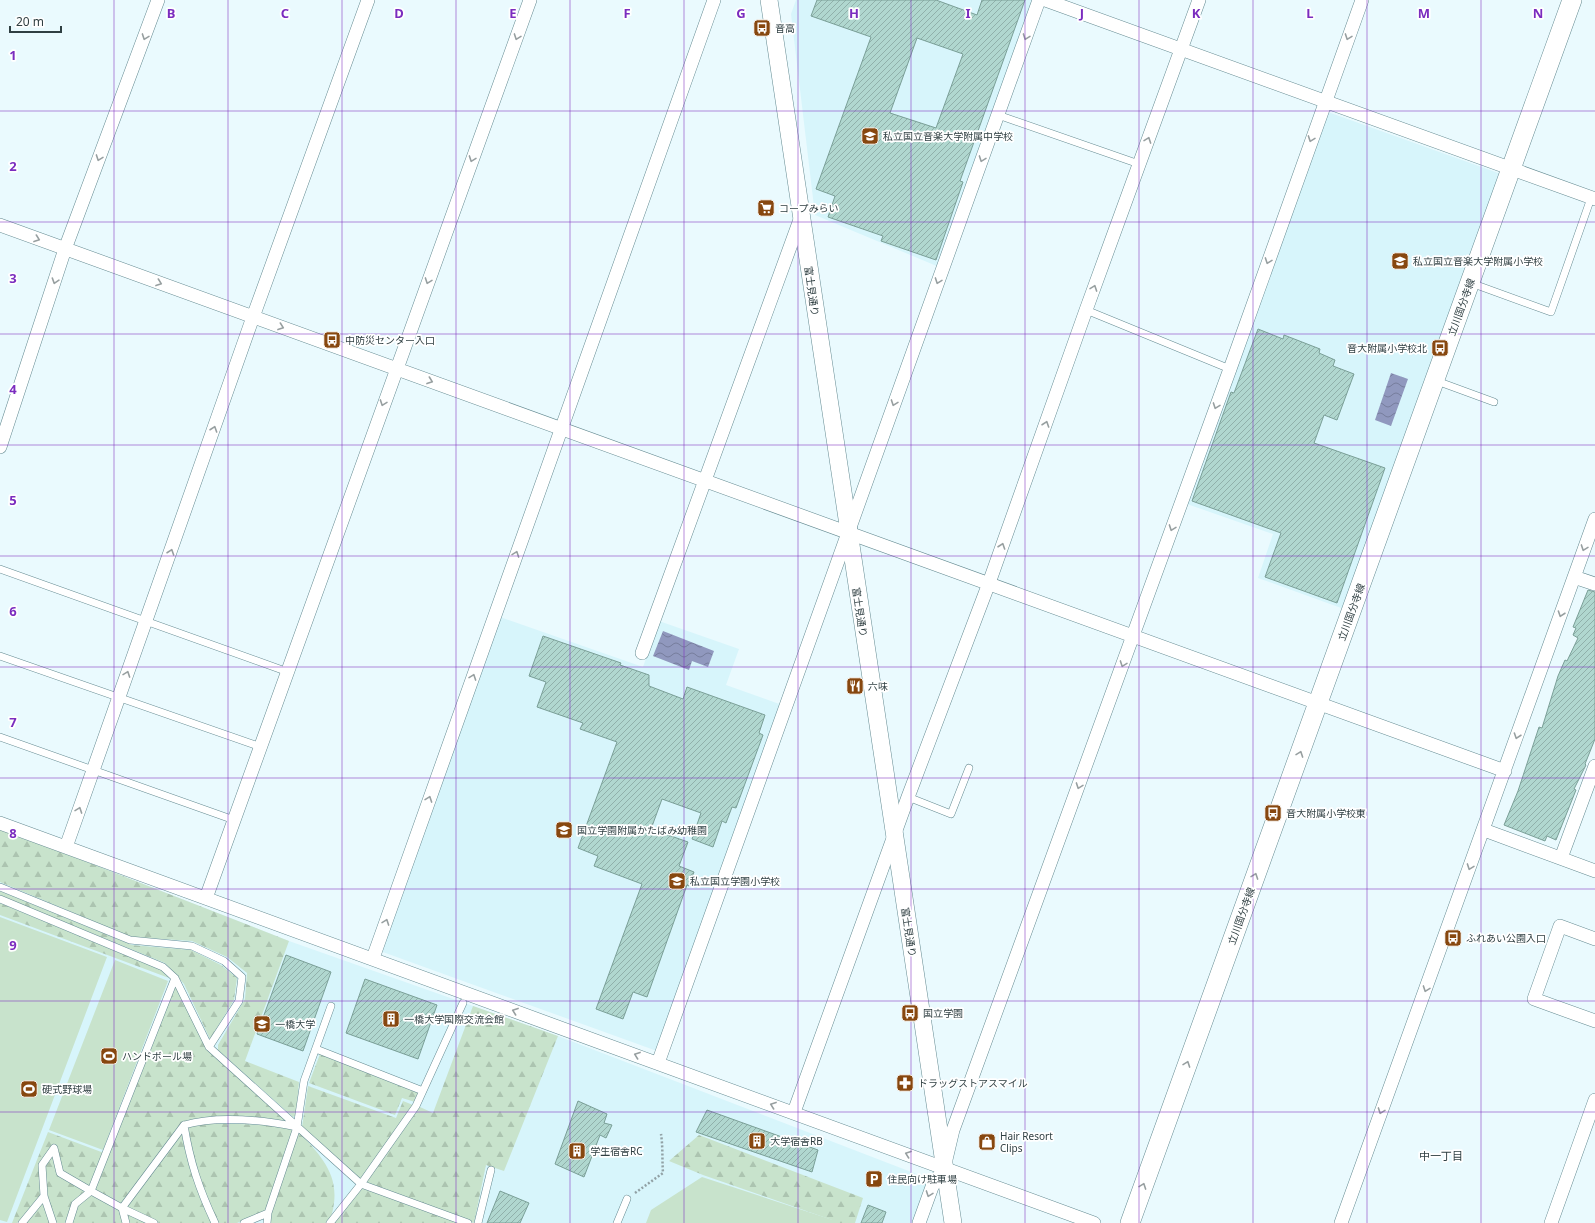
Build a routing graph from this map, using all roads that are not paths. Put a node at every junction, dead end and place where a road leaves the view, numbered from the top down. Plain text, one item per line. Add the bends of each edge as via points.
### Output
1 (158, 0) edge
2 (368, 0) edge
3 (530, 0) edge
4 (714, 0) edge
5 (769, 0) edge
6 (1039, 0) edge
7 (1045, 0) edge
8 (1199, 0) edge
9 (1362, 0) edge
10 (1572, 0) edge
11 (1181, 50) junction
12 (1324, 102) junction
13 (998, 115) junction
14 (1139, 164) junction
15 (1511, 169) junction
16 (1593, 198) edge
17 (802, 216) junction
18 (0, 225) edge
19 (65, 249) junction
20 (1470, 282) junction
21 (1086, 310) junction
22 (253, 317) junction
23 (396, 369) junction
24 (1230, 369) junction
25 (1434, 380) junction
26 (1494, 402) dead end
27 (561, 428) junction
28 (3, 429) edge
29 (0, 447) edge
30 (705, 480) junction
31 (1595, 519) edge
32 (848, 531) junction
33 (0, 569) edge
34 (1574, 577) junction
35 (989, 583) junction
36 (1595, 584) edge
37 (146, 621) junction
38 (1133, 636) junction
39 (642, 653) dead end
40 (0, 656) edge
41 (288, 672) junction
42 (119, 698) junction
43 (1318, 702) junction
44 (0, 737) edge
45 (261, 747) junction
46 (1595, 766) edge
47 (969, 768) dead end
48 (93, 770) junction
49 (1505, 771) junction
50 (908, 797) junction
51 (234, 820) junction
52 (0, 823) edge
53 (1484, 830) junction
54 (894, 836) junction
55 (66, 846) junction
56 (1561, 858) junction
57 (1595, 870) edge
58 (0, 887) edge
59 (206, 898) junction
60 (0, 899) edge
61 (1595, 939) edge
62 (373, 958) junction
63 (175, 978) junction
64 (463, 1002) dead end
65 (331, 1006) dead end
66 (1595, 1021) edge
67 (210, 1047) junction
68 (316, 1049) junction
69 (658, 1063) junction
70 (423, 1091) junction
71 (1595, 1100) edge
72 (794, 1112) junction
73 (184, 1125) junction
74 (297, 1127) junction
75 (944, 1168) junction
76 (491, 1170) dead end
77 (361, 1184) junction
78 (91, 1191) junction
79 (44, 1196) junction
80 (627, 1199) road end
81 (122, 1208) junction
82 (268, 1213) junction
83 (22, 1223) edge
84 (53, 1223) edge
85 (69, 1223) edge
86 (126, 1223) edge
87 (154, 1223) edge
88 (215, 1223) edge
89 (244, 1223) edge
90 (267, 1223) edge
91 (330, 1223) edge
92 (468, 1223) edge
93 (478, 1223) edge
94 (617, 1223) edge
95 (918, 1223) edge
96 (952, 1223) edge
97 (1094, 1223) edge
98 (1130, 1223) edge
99 (1340, 1223) edge
100 (1550, 1223) edge

1 -> 19 street
2 - 22 street
3 -> 23 street
4 - 27 street
5 - 17 street, 富士見通り
6 -> 13 street
7 - 11 street
8 - 11 street
9 -> 12 street
10 - 15 main road, 立川国分寺線
11 - 12 street
14 -> 11 street
12 - 15 street
12 -> 24 street
13 - 14 lane
13 -> 32 street
21 -> 14 street
15 - 16 street
15 - 20 main road, 立川国分寺線
16 - 20 lane via 1551,312
17 - 30 street
17 - 32 street, 富士見通り
18 -> 19 street
19 -> 22 street
19 -> 28 street
20 - 25 main road, 立川国分寺線
21 - 24 lane
35 -> 21 street
22 -> 23 street
37 -> 22 street
23 -> 27 street
23 -> 41 street
24 -> 38 street
25 - 26 lane
25 - 43 main road, 立川国分寺線
27 - 30 street
62 -> 27 street
28 - 29 street
30 - 32 street
30 - 39 street
31 -> 34 street
32 - 35 street
32 - 54 street, 富士見通り
32 - 69 street
33 - 37 lane
34 - 36 street
34 -> 49 street
35 - 38 street
35 - 50 street
37 - 41 lane
42 -> 37 street
38 - 43 street
38 -> 75 street via 953,1130
40 - 42 lane
41 - 45 street
42 - 45 lane
42 - 48 street
43 - 49 street
98 -> 43 main road, 立川国分寺線
44 - 48 lane
45 - 51 street
46 - 56 street
47 - 50 lane via 950,814
48 - 51 lane
55 -> 48 street
49 - 53 street
50 - 54 street
51 - 59 street
52 - 55 street
53 - 56 street
53 -> 99 street
54 - 72 street
54 - 75 street, 富士見通り
55 - 59 street
56 - 57 street
58 - 67 lane via 130,940 192,946 224,961 242,977 239,1001
59 - 62 street
60 - 63 lane via 162,967
61 - 66 street via 1560,926 1534,999
69 -> 62 street
63 - 67 lane
63 - 78 lane
64 - 70 lane
65 - 68 lane
67 - 74 lane
68 - 70 lane
68 - 74 lane via 304,1081
72 -> 69 street
70 - 77 lane via 416,1106
71 - 100 street
75 -> 72 street
73 - 74 lane via 200,1120 270,1122
73 - 81 lane
73 - 88 lane via 190,1158
74 - 77 lane
74 - 82 lane
75 -> 95 street via 932,1188
75 - 96 street, 富士見通り
75 - 97 street
76 - 93 lane
77 - 91 lane
77 - 92 lane
78 - 79 lane via 60,1173 54,1148 42,1166
78 - 81 lane
78 - 85 lane via 74,1204
79 - 83 lane
79 - 84 lane
80 - 94 lane
81 - 86 lane
81 - 87 lane
82 - 89 lane
82 - 90 lane

